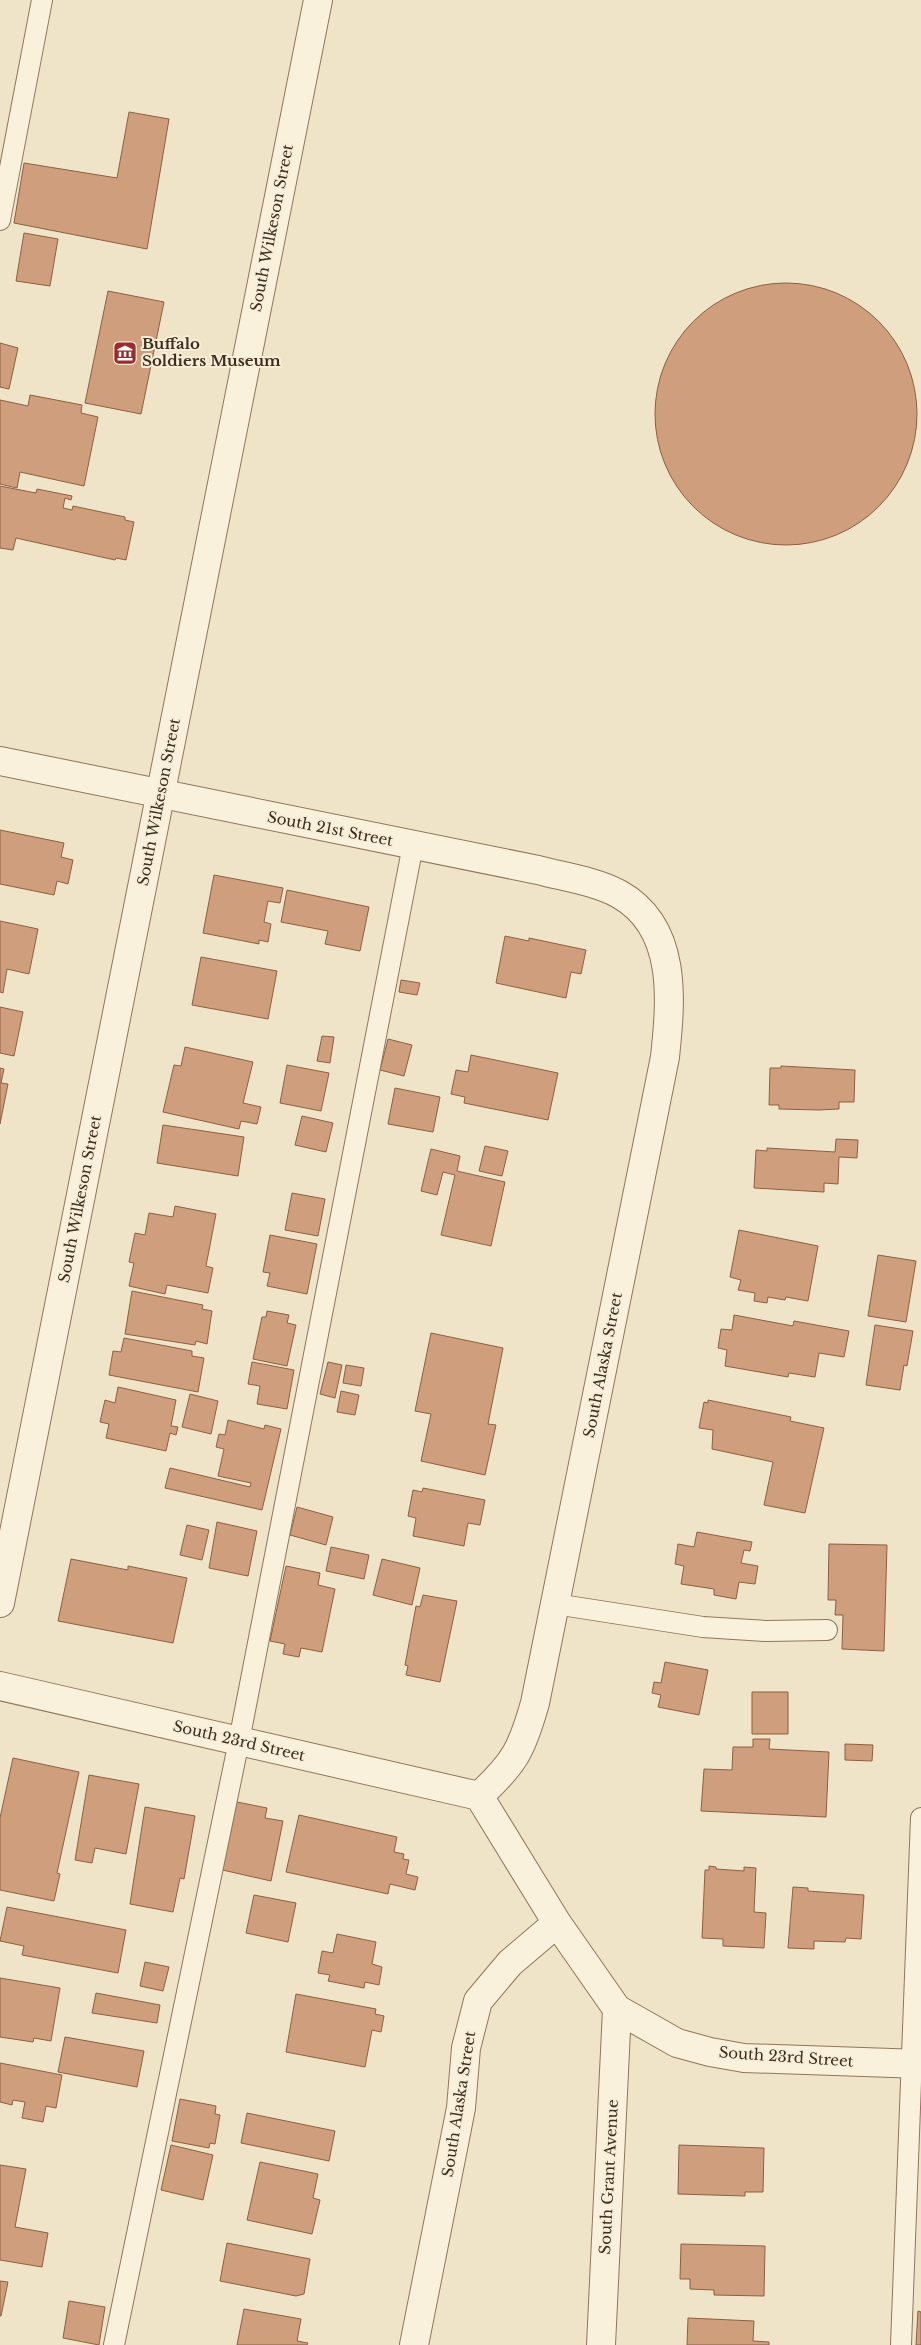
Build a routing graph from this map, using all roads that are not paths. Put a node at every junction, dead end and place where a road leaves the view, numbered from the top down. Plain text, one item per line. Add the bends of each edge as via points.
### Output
1 (42, 0) edge
2 (318, 0) edge
3 (0, 220) edge
4 (0, 762) edge
5 (160, 795) junction
6 (413, 845) junction
7 (648, 920) joint
8 (0, 1603) edge
9 (554, 1604) junction
10 (828, 1630) dead end
11 (0, 1686) edge
12 (239, 1741) junction
13 (479, 1796) junction
14 (921, 1818) edge
15 (557, 1923) junction
16 (617, 2009) junction
17 (916, 2063) edge
18 (114, 2345) edge
19 (414, 2345) edge
20 (601, 2345) edge
21 (901, 2345) edge

1 - 3 lane
2 - 5 street, South Wilkeson Street
4 - 5 street, South 21st Street
5 - 6 street, South 21st Street
5 - 8 street, South Wilkeson Street
6 - 7 street, South 21st Street via 599,886 619,894
6 - 12 lane
7 - 9 street, South Alaska Street via 661,944 668,967 670,1005 665,1057
9 - 10 lane via 703,1627
9 - 13 street, South Alaska Street via 534,1702 521,1745 503,1774
11 - 12 street, South 23rd Street
12 - 13 street, South 23rd Street
12 - 18 lane
13 - 15 street
14 - 17 lane
15 - 16 street, South 23rd Street
15 - 19 street, South Alaska Street via 510,1963 478,2001 466,2048 461,2108
16 - 17 street, South 23rd Street via 677,2043 710,2052 762,2059
16 - 20 street, South Grant Avenue
17 - 21 lane

